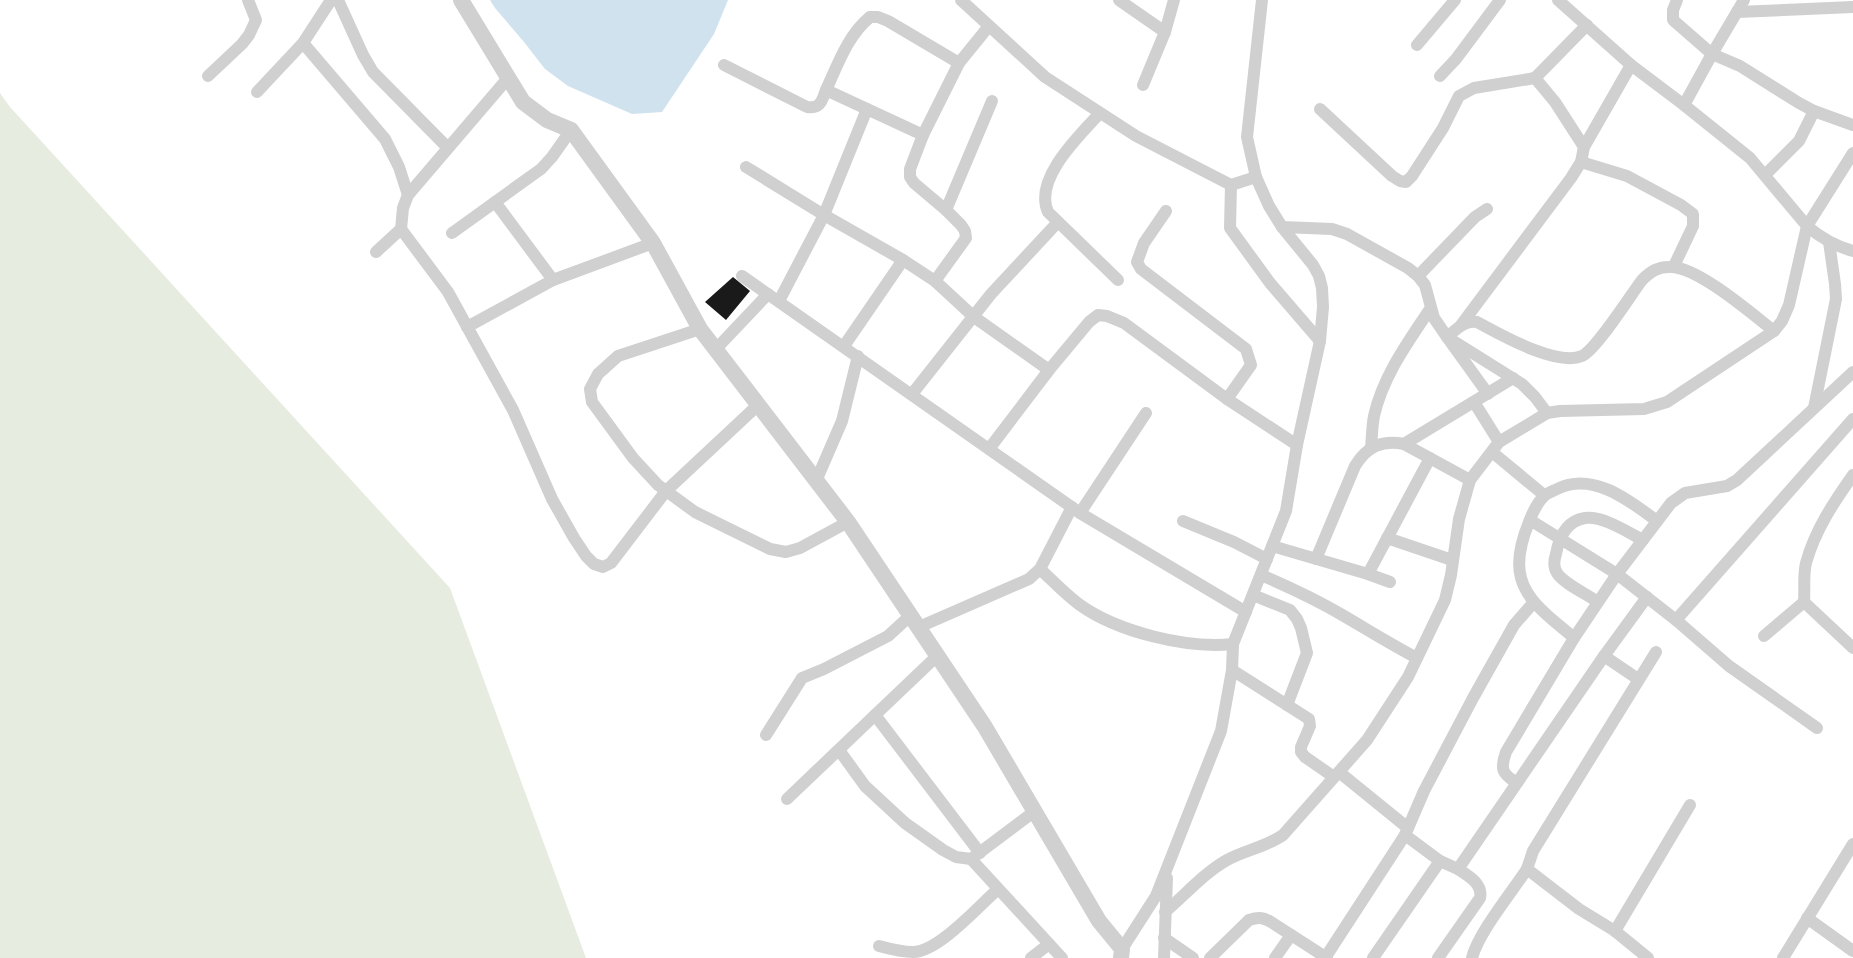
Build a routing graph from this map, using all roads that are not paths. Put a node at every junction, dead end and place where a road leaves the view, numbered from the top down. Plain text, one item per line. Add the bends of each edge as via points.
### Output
1 (248, 0) edge
2 (331, 0) edge
3 (338, 0) edge
4 (461, 0) edge
5 (961, 0) edge
6 (1119, 0) edge
7 (1174, 0) edge
8 (1262, 0) edge
9 (1455, 0) edge
10 (1500, 0) edge
11 (1558, 0) edge
12 (1677, 0) edge
13 (1744, 0) edge
14 (1853, 7) edge
15 (1737, 12) junction
16 (1587, 25) junction
17 (989, 26) junction
18 (1165, 32) junction
19 (303, 43) junction
20 (1416, 45) dead end
21 (1712, 54) junction
22 (959, 64) junction
23 (1631, 64) junction
24 (724, 65) dead end
25 (208, 76) dead end
26 (1440, 76) dead end
27 (508, 78) junction
28 (1535, 78) junction
29 (1143, 84) dead end
30 (826, 90) junction
31 (257, 92) dead end
32 (992, 102) dead end
33 (1684, 105) junction
34 (867, 109) junction
35 (1320, 109) dead end
36 (1814, 111) junction
37 (1100, 113) junction
38 (1853, 125) edge
39 (571, 130) junction
40 (923, 135) junction
41 (1584, 147) junction
42 (448, 148) junction
43 (1853, 153) edge
44 (1581, 162) junction
45 (746, 166) dead end
46 (1764, 175) junction
47 (1256, 177) junction
48 (1231, 185) junction
49 (408, 195) junction
50 (494, 202) junction
51 (1487, 209) dead end
52 (946, 210) junction
53 (1166, 211) dead end
54 (824, 215) junction
55 (1058, 222) junction
56 (1807, 226) junction
57 (1282, 227) junction
58 (401, 229) junction
59 (452, 234) dead end
60 (1829, 242) junction
61 (653, 244) junction
62 (1853, 251) edge
63 (376, 252) dead end
64 (903, 260) junction
65 (1674, 266) junction
66 (742, 276) dead end
67 (1418, 276) junction
68 (552, 280) junction
69 (1118, 280) dead end
70 (935, 281) junction
71 (768, 294) junction
72 (779, 301) junction
73 (1430, 308) junction
74 (974, 317) junction
75 (1460, 326) junction
76 (467, 327) junction
77 (700, 329) junction
78 (1774, 331) junction
79 (1447, 337) junction
80 (1320, 341) junction
81 (844, 346) junction
82 (715, 350) junction
83 (858, 356) junction
84 (1049, 370) junction
85 (1853, 372) edge
86 (1513, 378) junction
87 (912, 394) junction
88 (1488, 394) junction
89 (1227, 399) junction
90 (1474, 402) junction
91 (758, 405) junction
92 (1814, 408) junction
93 (1547, 413) junction
94 (1146, 414) dead end
95 (1853, 419) edge
96 (1404, 444) junction
97 (1297, 445) junction
98 (1371, 448) junction
99 (1496, 448) junction
100 (989, 449) junction
101 (1430, 458) junction
102 (1853, 475) edge
103 (1470, 480) junction
104 (816, 481) junction
105 (666, 491) junction
106 (1544, 495) junction
107 (1076, 510) junction
108 (1530, 520) junction
109 (1183, 521) dead end
110 (1657, 521) junction
111 (848, 522) junction
112 (1387, 538) junction
113 (1559, 538) junction
114 (1643, 540) junction
115 (1272, 546) junction
116 (1267, 559) junction
117 (1316, 559) junction
118 (1452, 560) junction
119 (1040, 569) junction
120 (1368, 574) junction
121 (1617, 574) junction
122 (1261, 575) junction
123 (1390, 582) dead end
124 (1253, 595) junction
125 (1647, 597) junction
126 (1534, 602) junction
127 (1598, 602) junction
128 (1804, 602) junction
129 (1246, 612) junction
130 (1676, 620) junction
131 (915, 621) junction
132 (1764, 636) dead end
133 (1574, 638) junction
134 (1233, 644) junction
135 (1853, 648) edge
136 (1656, 652) dead end
137 (938, 655) junction
138 (1604, 656) junction
139 (1417, 658) junction
140 (1232, 670) junction
141 (1638, 679) junction
142 (1288, 705) junction
143 (875, 715) junction
144 (1817, 728) dead end
145 (766, 736) dead end
146 (839, 750) junction
147 (1336, 774) junction
148 (1517, 783) junction
149 (788, 800) dead end
150 (1690, 804) dead end
151 (1035, 811) junction
152 (1406, 832) junction
153 (1853, 844) edge
154 (976, 856) junction
155 (1440, 861) junction
156 (1168, 865) junction
157 (1458, 869) junction
158 (1527, 869) junction
159 (998, 889) junction
160 (1165, 912) junction
161 (1807, 918) junction
162 (1615, 931) junction
163 (1291, 935) junction
164 (1164, 938) junction
165 (1049, 944) junction
166 (879, 946) dead end
167 (1853, 951) edge
168 (1121, 953) edge
169 (1031, 958) edge
170 (1062, 958) edge
171 (1164, 958) edge
172 (1193, 958) edge
173 (1210, 958) edge
174 (1275, 958) edge
175 (1326, 958) edge
176 (1374, 958) edge
177 (1438, 958) edge
178 (1472, 958) edge
179 (1648, 958) edge
180 (1783, 958) edge

1 - 25 street via 256,20 250,35
2 - 19 street
3 - 42 street via 362,56
4 - 27 street
5 - 17 street
6 - 18 street
7 - 18 street
8 - 47 street via 1247,137
9 - 20 street
10 - 26 street
11 - 16 street
12 - 21 street via 1673,20
13 - 15 street
14 - 15 street
15 - 21 street
16 - 23 street
16 - 28 street
17 - 22 street
17 - 37 street via 1045,77
18 - 29 street
19 - 31 street
19 - 49 street via 384,139 399,167
21 - 33 street
21 - 36 street via 1740,66
22 - 30 street via 888,21 870,17 848,43
22 - 40 street
23 - 33 street
23 - 41 street
24 - 30 street via 808,107 820,105
27 - 39 street via 523,102 547,120
27 - 42 street
28 - 35 street via 1474,88 1459,96 1443,128 1406,182 1392,176
28 - 41 street
30 - 34 street
32 - 52 street
33 - 46 street via 1750,158
34 - 40 street
34 - 54 street
36 - 38 street
36 - 46 street via 1799,141
37 - 48 street via 1136,136
37 - 55 street via 1062,157 1046,188 1044,203
39 - 50 street via 541,169
39 - 61 street
40 - 52 street via 913,158 910,177
41 - 44 street
42 - 49 street
43 - 56 street
44 - 65 street via 1627,176 1693,214 1694,226
44 - 75 street
45 - 54 street
46 - 56 street
47 - 48 street
47 - 57 street
48 - 80 street via 1230,228 1270,283
49 - 58 street
50 - 59 street
50 - 68 street
51 - 67 street via 1475,216
52 - 70 street via 961,225 966,238
53 - 89 street via 1144,243 1137,262 1141,269 1246,349 1250,365
54 - 64 street
54 - 72 street
55 - 69 street
55 - 74 street
56 - 60 street
56 - 78 street via 1789,305
57 - 67 street via 1332,229 1346,234
57 - 80 street via 1319,276 1322,288
58 - 63 street
58 - 76 street via 448,292
60 - 62 street
60 - 92 street via 1836,299
61 - 68 street
61 - 77 street
64 - 70 street
64 - 81 street
65 - 75 street via 1650,272 1597,342 1581,356 1567,358 1542,353 1476,322
65 - 78 street via 1713,286
66 - 71 street
67 - 73 street via 1425,285
68 - 76 street
70 - 74 street
71 - 72 street
71 - 82 street
72 - 81 street
73 - 79 street
73 - 98 street via 1400,354 1386,384 1374,418
74 - 84 street
74 - 87 street
75 - 79 street
76 - 105 street via 513,410 552,498 574,538 594,564 603,567 611,563
77 - 82 street
77 - 105 street via 618,356 598,374 590,389 592,402 633,458
78 - 93 street via 1667,402 1644,409
79 - 86 street
79 - 88 street
80 - 97 street
81 - 83 street
82 - 91 street
83 - 87 street
83 - 104 street via 842,421
84 - 89 street via 1089,322 1098,315 1106,316 1124,323
84 - 100 street
85 - 92 street
86 - 88 street
86 - 93 street via 1529,390
87 - 100 street
88 - 90 street
89 - 97 street
90 - 96 street
90 - 99 street
91 - 104 street
91 - 105 street
92 - 110 street via 1737,480 1727,486 1679,497
93 - 99 street
94 - 107 street
95 - 130 street
96 - 98 street via 1394,442
96 - 101 street
97 - 115 street via 1286,512
98 - 117 street via 1363,453 1356,466
99 - 103 street
99 - 106 street
100 - 107 street
101 - 103 street
101 - 112 street
102 - 128 street via 1816,536 1806,565
103 - 118 street via 1458,519
104 - 111 street
105 - 111 street via 695,512 750,540 786,552
106 - 108 street
106 - 110 street via 1571,484 1592,484 1620,495
107 - 119 street
107 - 129 street
108 - 113 street
108 - 126 street via 1522,538 1520,565 1521,578
109 - 116 street
110 - 114 street
111 - 131 street
112 - 118 street
112 - 120 street
113 - 114 street via 1571,523 1585,518 1605,522
113 - 121 street
113 - 127 street via 1554,563 1556,572
114 - 121 street
115 - 116 street
115 - 117 street
116 - 122 street
117 - 120 street
118 - 139 street via 1445,600
119 - 131 street via 1017,585
119 - 134 street via 1078,604 1135,632 1198,645
120 - 123 street
121 - 125 street
121 - 127 street
122 - 124 street
122 - 139 street via 1289,587
124 - 129 street
124 - 142 street via 1290,610 1302,628 1307,653
125 - 130 street
125 - 138 street
126 - 133 street
126 - 152 street via 1514,625 1472,698
127 - 133 street
128 - 132 street
128 - 135 street
129 - 134 street
130 - 144 street via 1729,666
131 - 137 street
131 - 145 street via 802,678
133 - 148 street via 1502,762 1507,777
134 - 140 street
136 - 141 street
137 - 143 street
137 - 151 street
138 - 141 street
138 - 148 street
139 - 147 street via 1404,685 1367,740
140 - 142 street
140 - 156 street via 1221,731
141 - 158 street via 1533,851
142 - 147 street via 1309,719 1310,726 1300,747 1301,752
143 - 146 street
143 - 154 street
146 - 149 street
146 - 154 street via 865,786 905,823 956,857
147 - 152 street
147 - 160 street via 1283,835 1219,865
148 - 157 street
150 - 162 street
151 - 154 street
151 - 168 street
152 - 155 street
152 - 175 street
153 - 161 street
154 - 159 street
155 - 157 street
155 - 176 street
156 - 160 street
156 - 168 street via 1156,896
157 - 177 street via 1482,891
158 - 162 street via 1579,909
158 - 178 street via 1485,931
159 - 165 street
159 - 166 street via 935,945 914,952
160 - 164 street
161 - 167 street
161 - 180 street
162 - 179 street
163 - 173 street via 1264,918 1256,917
163 - 174 street
163 - 175 street
164 - 171 street
164 - 172 street
165 - 169 street
165 - 170 street

